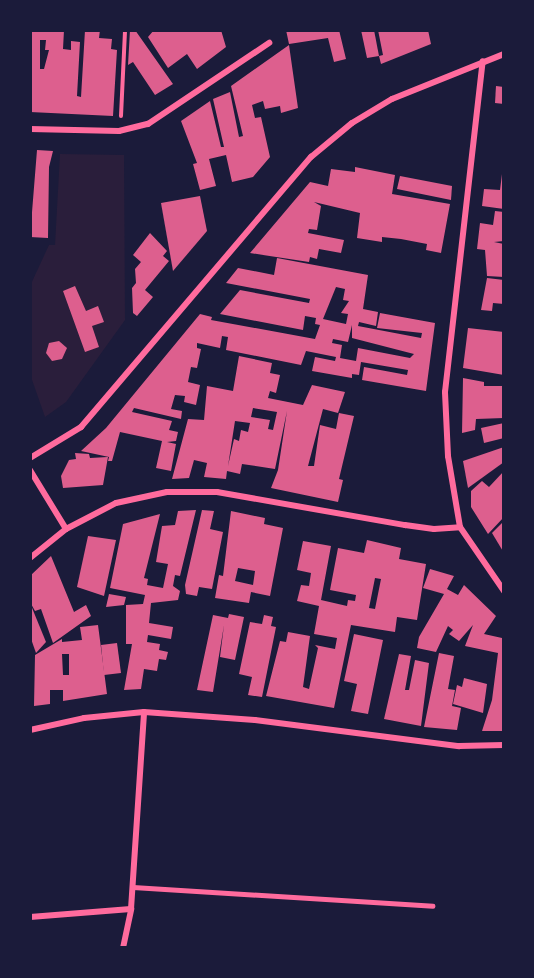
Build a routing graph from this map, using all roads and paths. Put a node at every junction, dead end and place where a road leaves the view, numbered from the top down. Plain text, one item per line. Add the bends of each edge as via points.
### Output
1 (125, 30) edge
2 (269, 43) dead end
3 (504, 54) edge
4 (483, 61) junction
5 (30, 129) edge
6 (119, 131) junction
7 (30, 458) edge
8 (30, 470) edge
9 (460, 527) junction
10 (66, 529) junction
11 (30, 558) edge
12 (504, 591) edge
13 (144, 712) junction
14 (30, 730) edge
15 (504, 745) edge
16 (133, 887) junction
17 (432, 906) dead end
18 (131, 909) junction
19 (30, 917) edge
20 (123, 948) edge

1 - 6 path
2 - 6 street via 148,124
3 - 4 street
4 - 7 street via 392,99 311,157 81,427
4 - 9 street via 445,392 448,456
5 - 6 street
8 - 10 street
9 - 10 street via 434,529 207,492 166,492 116,503
9 - 12 street
10 - 11 street
13 - 14 street via 84,718
13 - 15 street via 255,720 459,746
13 - 16 street
16 - 17 lane
16 - 18 street
18 - 19 street
18 - 20 street

